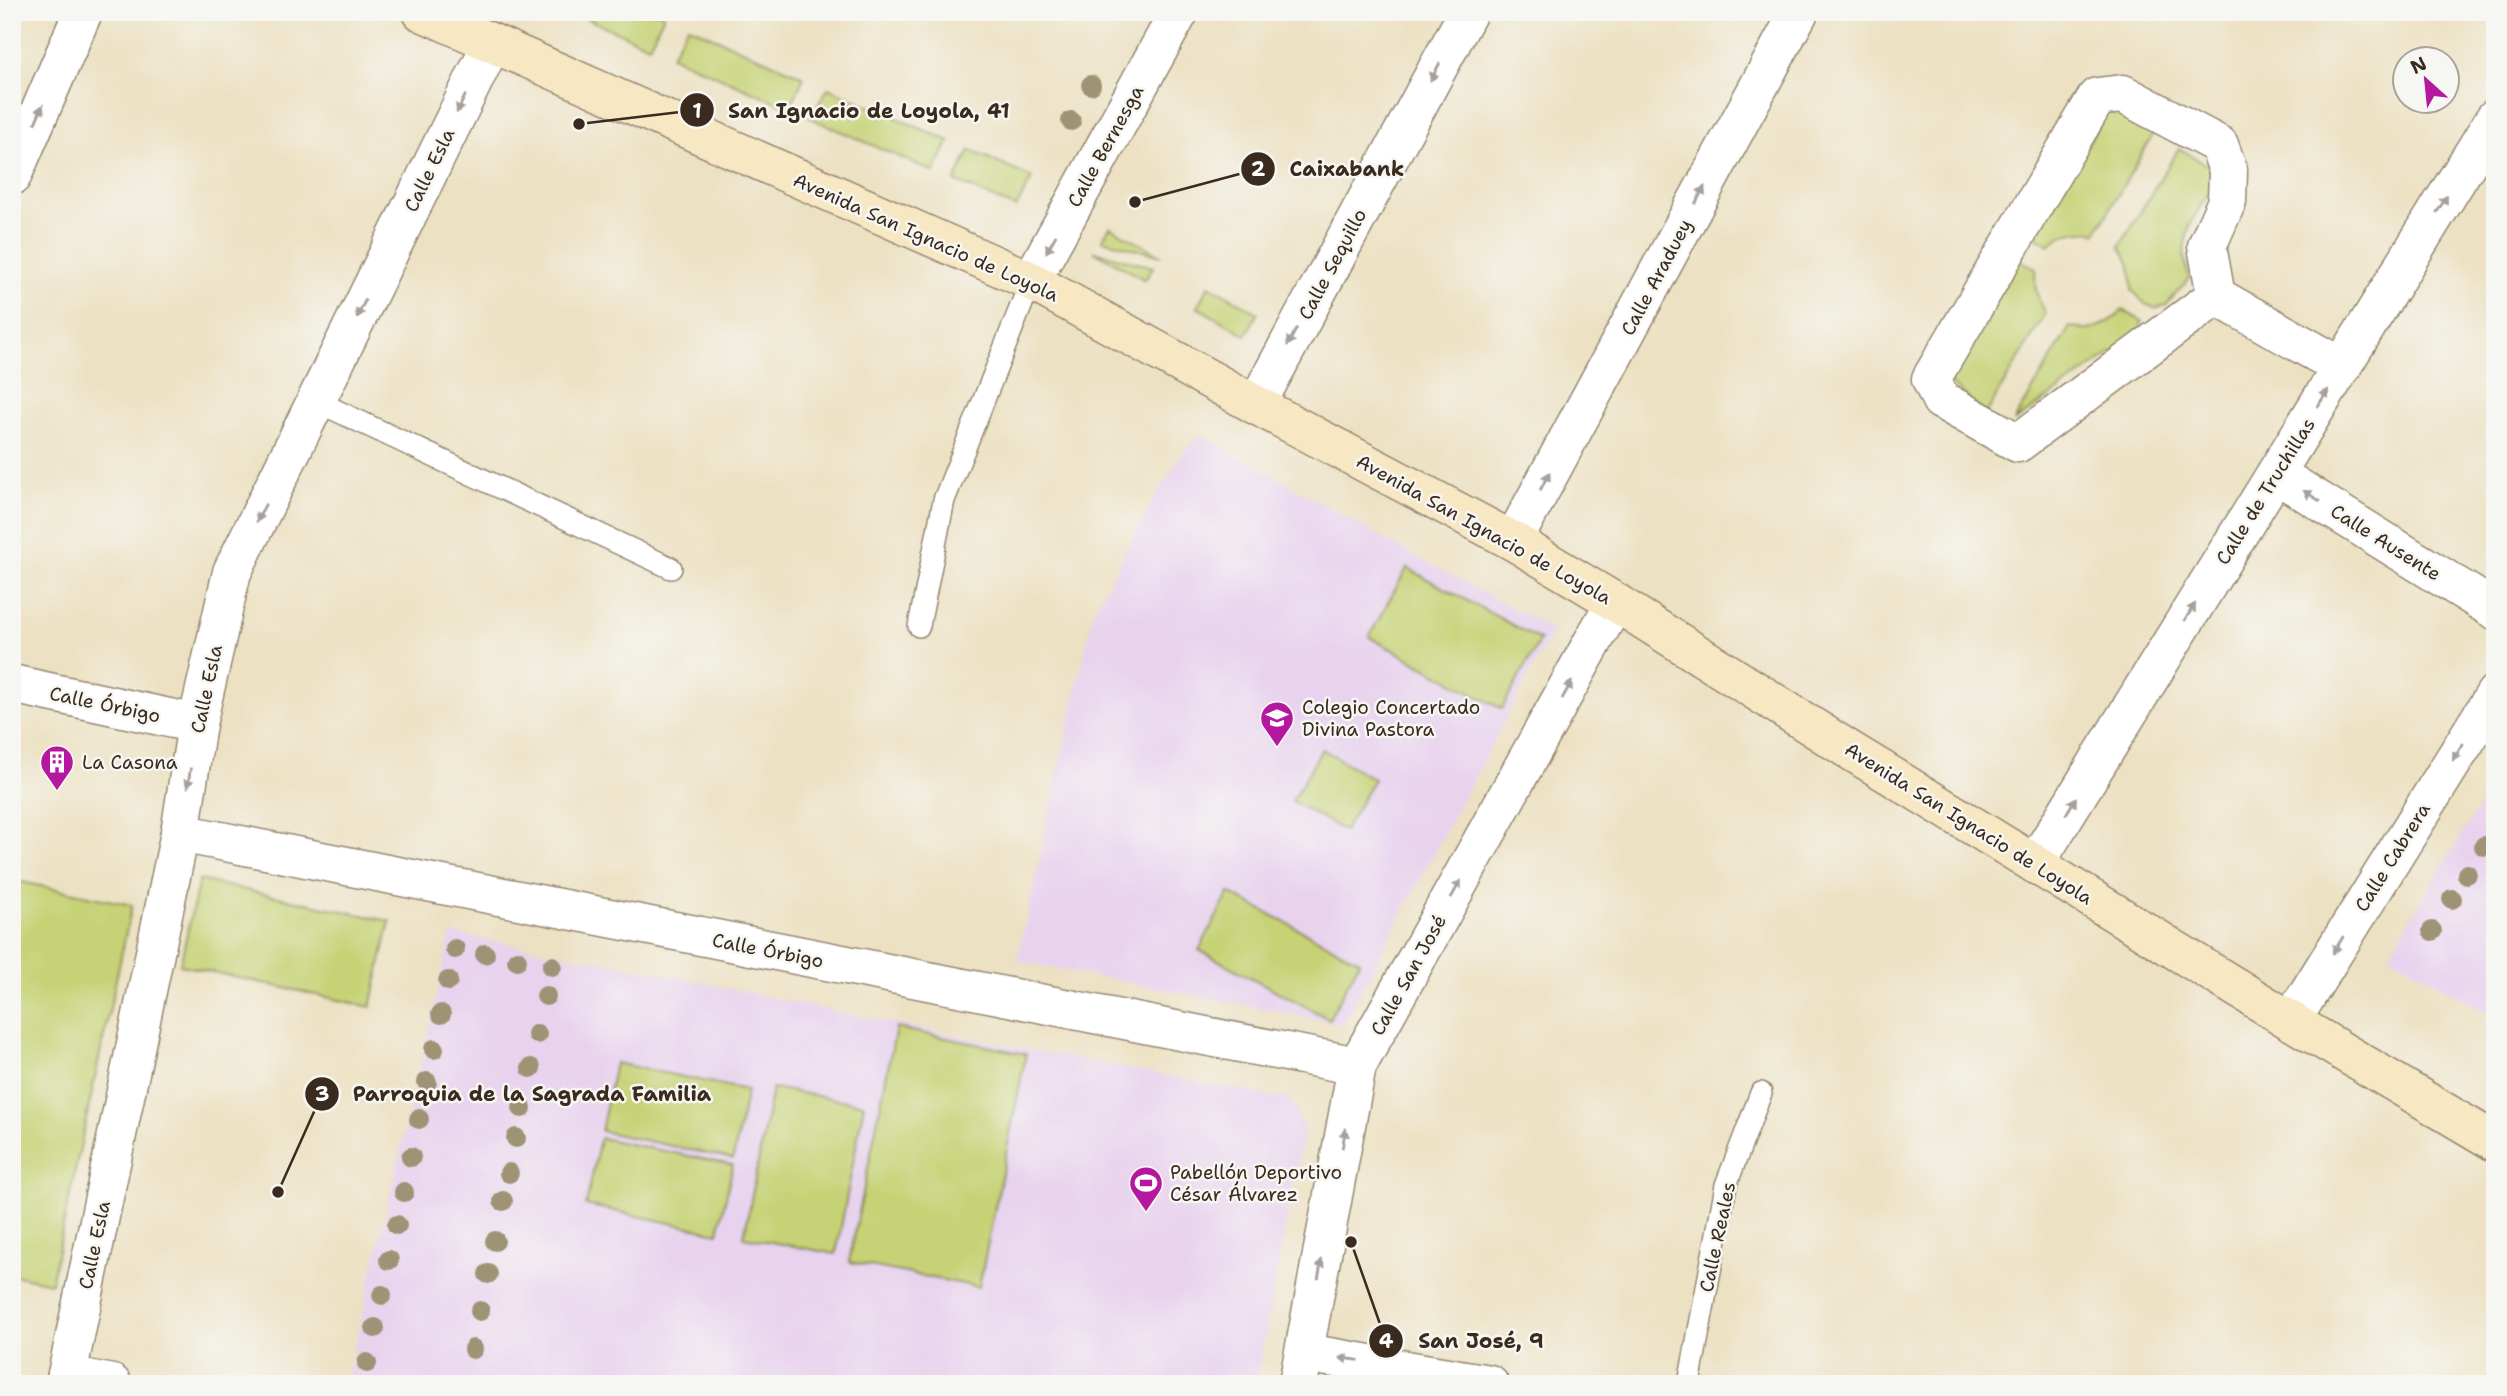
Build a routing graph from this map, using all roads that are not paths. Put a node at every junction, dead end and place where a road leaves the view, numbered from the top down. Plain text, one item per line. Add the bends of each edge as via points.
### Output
1 (83, 12) edge
2 (1179, 12) edge
3 (1468, 12) edge
4 (1799, 12) edge
5 (436, 19) edge
6 (492, 43) junction
7 (2495, 118) edge
8 (12, 176) edge
9 (1031, 281) junction
10 (2216, 296) junction
11 (2342, 366) junction
12 (316, 401) junction
13 (1256, 405) junction
14 (2276, 474) junction
15 (1513, 541) junction
16 (671, 568) dead end
17 (1615, 602) junction
18 (2495, 610) edge
19 (919, 626) dead end
20 (12, 684) edge
21 (2495, 694) edge
22 (197, 724) junction
23 (180, 833) junction
24 (2035, 864) junction
25 (2291, 1021) junction
26 (1357, 1066) junction
27 (1761, 1093) dead end
28 (2495, 1142) edge
29 (1301, 1368) edge
30 (66, 1379) edge
31 (111, 1384) edge
32 (1489, 1384) edge
33 (1689, 1384) edge

8 -> 1 street
2 -> 9 street, Calle Bernesga
3 -> 13 street, Calle Sequillo
15 -> 4 street, Calle Araduey
5 - 6 main road, Avenida San Ignacio de Loyola
6 - 9 main road, Avenida San Ignacio de Loyola
6 -> 12 street, Calle Esla
11 -> 7 street, Calle de Truchillas
9 - 13 main road, Avenida San Ignacio de Loyola
9 - 19 lane via 944,500
10 - 10 street via 2207,246 2227,201 2228,170 2219,145 2123,94 2097,97 1931,379 1941,400 2018,443
10 - 11 street
14 -> 11 street, Calle de Truchillas
12 - 16 lane
12 -> 22 street, Calle Esla via 232,572
13 - 15 main road, Avenida San Ignacio de Loyola
18 -> 14 street, Calle Ausente
24 -> 14 street, Calle de Truchillas
15 - 17 main road, Avenida San Ignacio de Loyola
17 - 24 main road, Avenida San Ignacio de Loyola
26 -> 17 street, Calle San José
20 - 22 street, Calle Órbigo
21 -> 25 street, Calle Cabrera
22 -> 23 street, Calle Esla
23 - 26 street, Calle Órbigo
23 - 30 street, Calle Esla
24 - 25 main road, Avenida San Ignacio de Loyola
25 - 28 main road, Avenida San Ignacio de Loyola
29 -> 26 street, Calle San José
27 - 33 lane, Calle Reales via 1726,1185
32 -> 29 street
30 - 31 street

